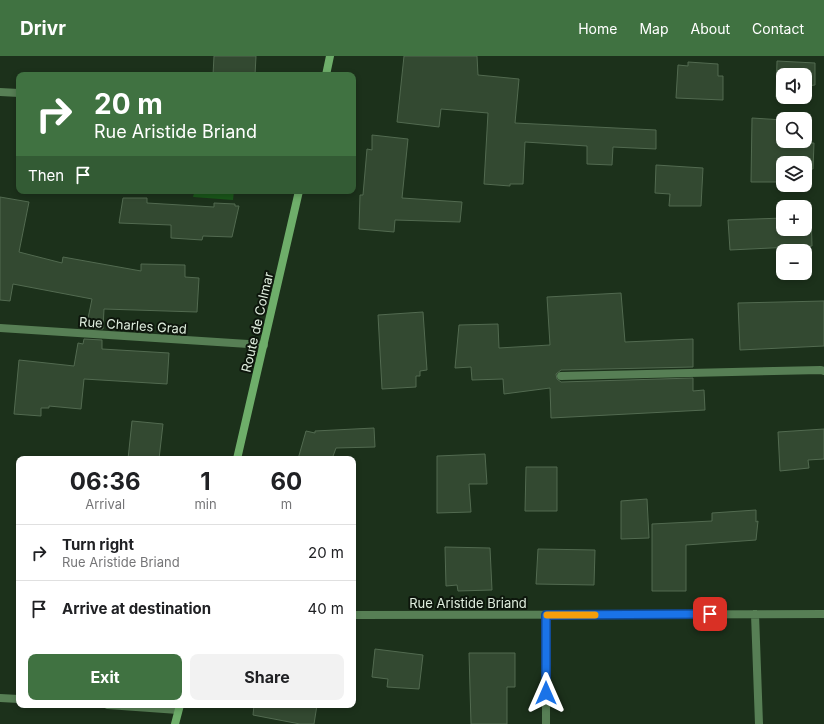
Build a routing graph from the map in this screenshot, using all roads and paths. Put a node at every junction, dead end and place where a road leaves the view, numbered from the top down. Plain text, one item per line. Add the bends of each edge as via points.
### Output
1 (330, 56) edge
2 (327, 72) edge
3 (0, 92) edge
4 (16, 93) edge
5 (299, 194) edge
6 (0, 328) edge
7 (264, 345) junction
8 (824, 371) edge
9 (562, 376) dead end
10 (239, 456) edge
11 (755, 614) junction
12 (824, 614) edge
13 (356, 615) edge
14 (546, 615) junction
15 (0, 698) edge
16 (16, 699) edge
17 (179, 708) edge
18 (175, 724) edge
19 (546, 724) edge
20 (759, 724) edge

1 - 2 main road
3 - 4 street
5 - 7 main road, Route de Colmar
6 - 7 street, Rue Charles Grad
7 - 10 main road, Route de Colmar
8 - 9 street
11 - 12 street, Rue Aristide Briand
11 - 14 street, Rue Aristide Briand
11 - 20 street
13 - 14 street, Rue Aristide Briand
14 - 19 street
15 - 16 street
17 - 18 main road

